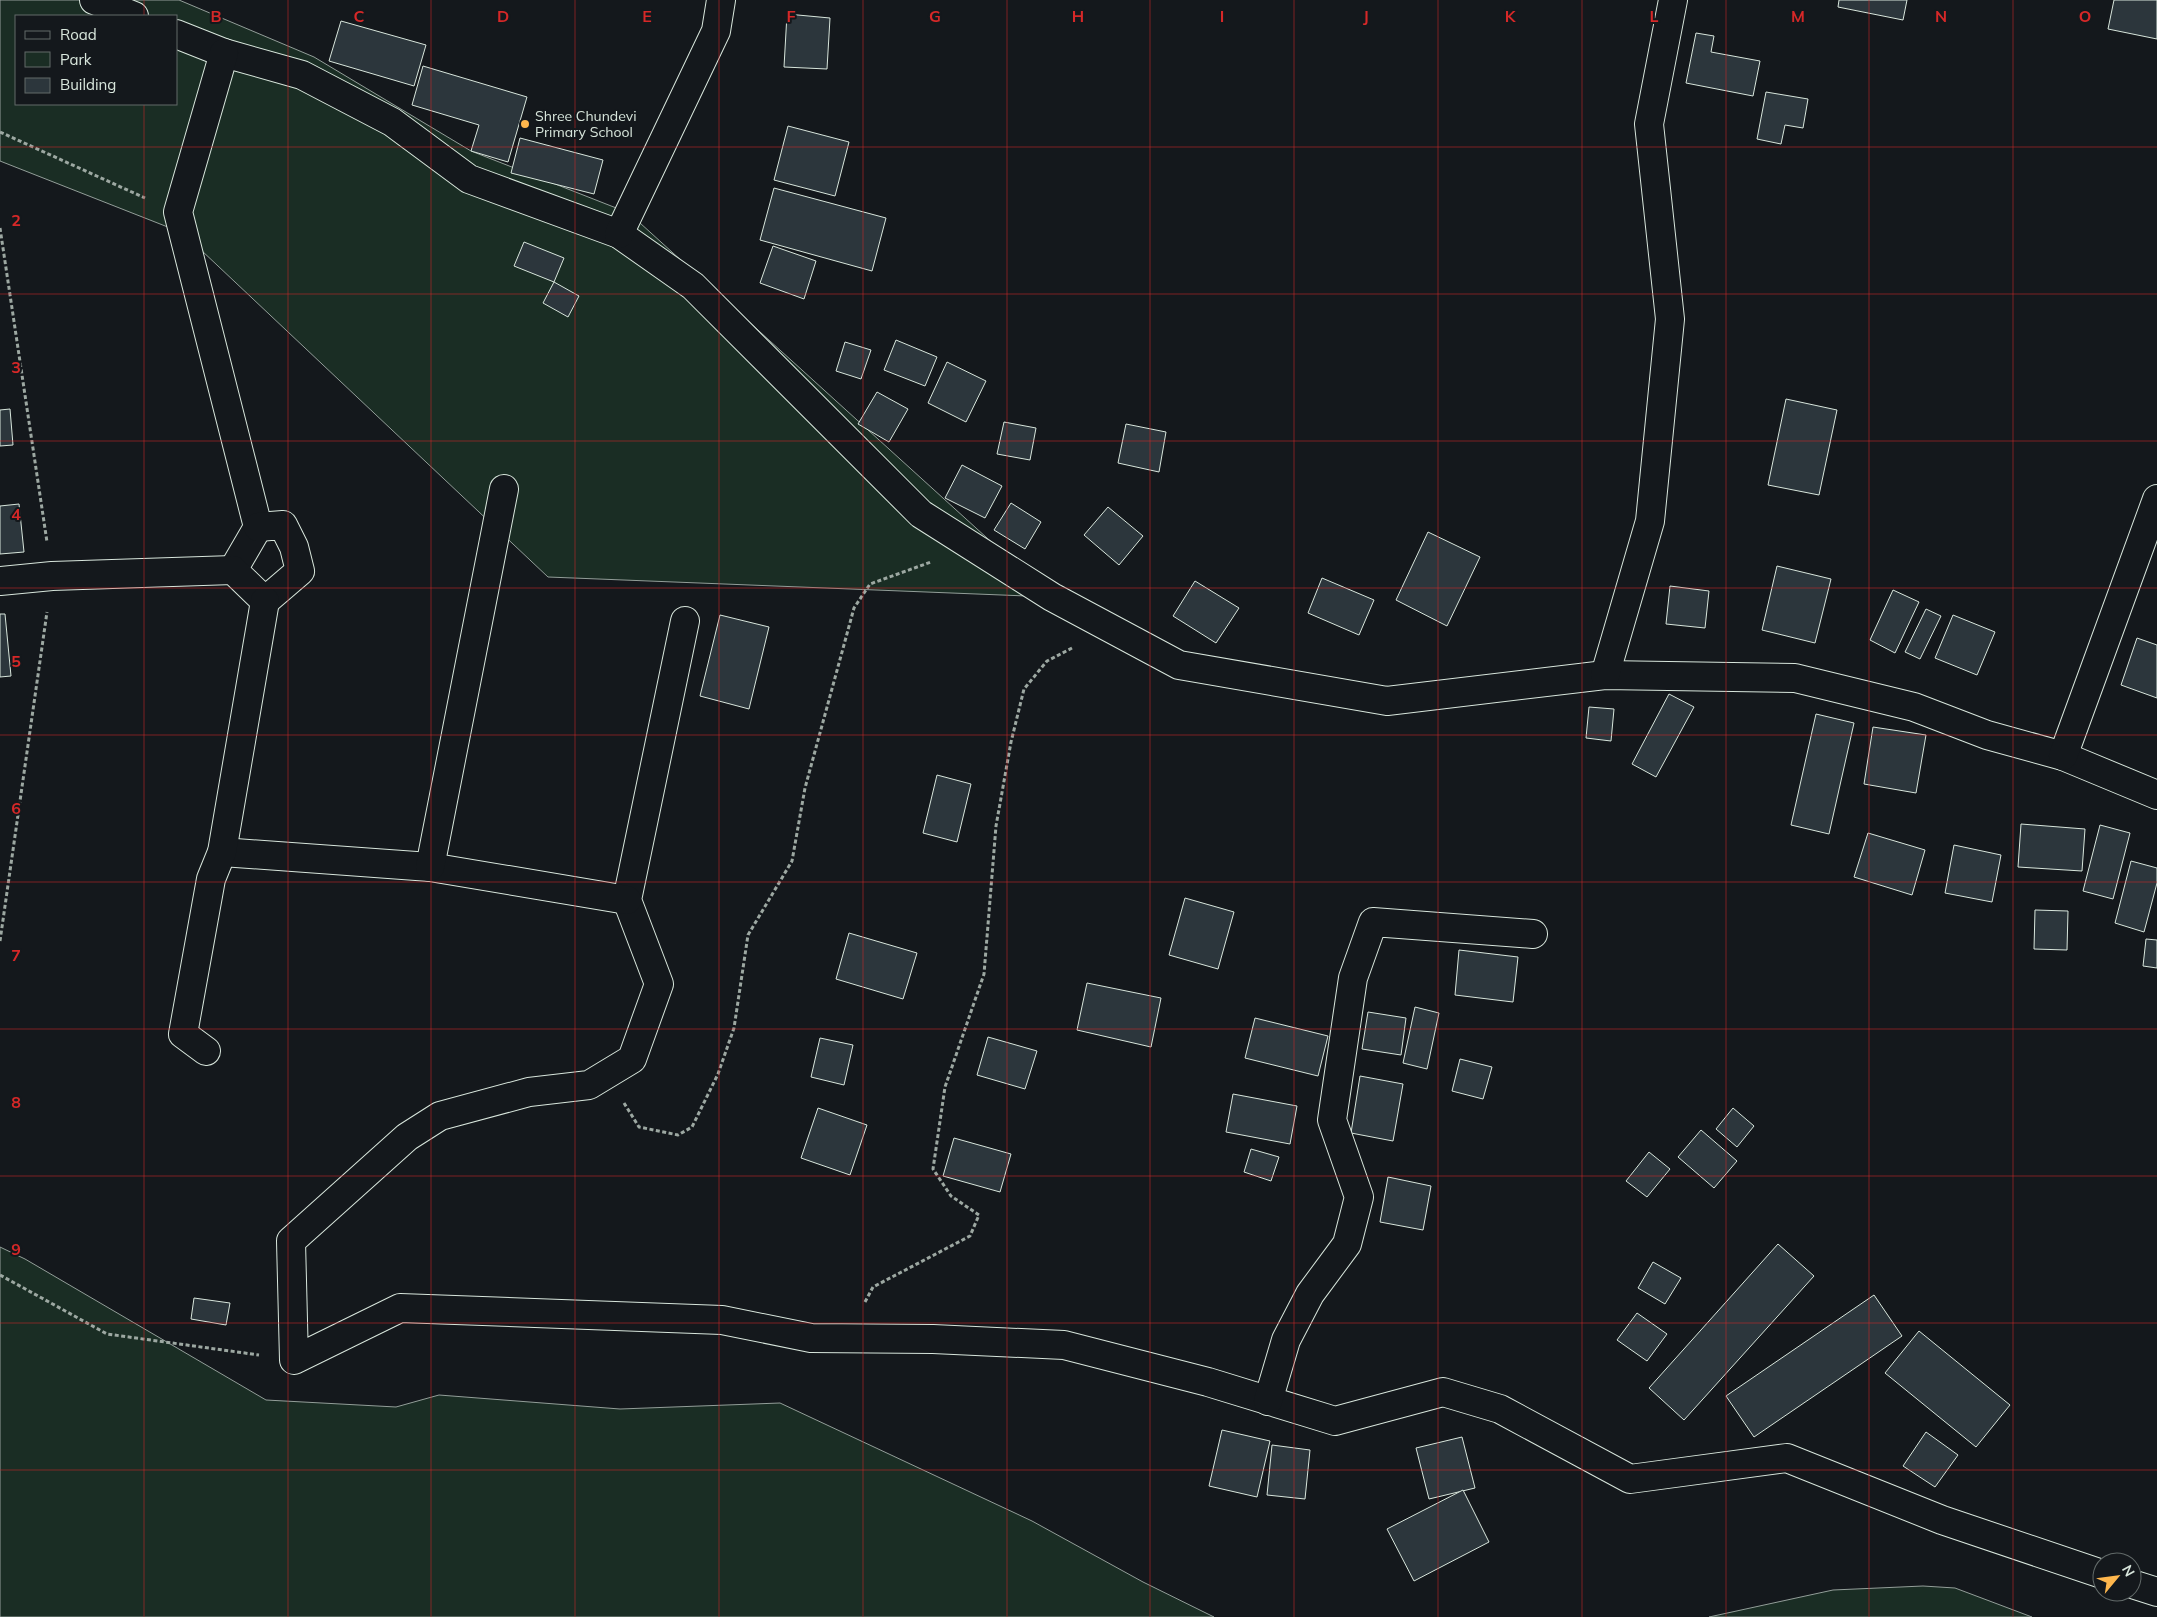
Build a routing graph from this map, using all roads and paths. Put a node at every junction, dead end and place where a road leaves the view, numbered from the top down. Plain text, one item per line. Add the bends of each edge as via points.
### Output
1 (94, 0) edge
2 (721, 0) edge
3 (1673, 0) edge
4 (132, 15) edge
5 (178, 35) edge
6 (224, 53) junction
7 (0, 132) edge
8 (178, 212) junction
9 (619, 234) junction
10 (504, 489) dead end
11 (2157, 499) edge
12 (258, 527) junction
13 (972, 547) junction
14 (233, 570) junction
15 (0, 581) edge
16 (265, 601) junction
17 (686, 621) dead end
18 (1111, 629) junction
19 (1605, 675) junction
20 (2063, 756) junction
21 (2157, 795) edge
22 (222, 852) junction
23 (430, 867) junction
24 (627, 900) junction
25 (1533, 934) dead end
26 (206, 1051) dead end
27 (605, 1076) junction
28 (0, 1275) edge
29 (844, 1338) junction
30 (294, 1360) junction
31 (1268, 1401) junction
32 (2092, 1571) edge
33 (2142, 1587) edge
34 (2157, 1592) edge

1 - 4 street
2 - 9 street via 716,31
3 - 19 street via 1649,124 1670,320 1650,521
5 - 6 street
6 - 8 street
6 - 9 street via 302,75 392,122 469,179
7 - 8 path
8 - 12 street
9 - 13 street via 693,286 921,514
10 - 23 street
11 - 20 street
12 - 14 street
12 - 16 street via 283,525 294,547 300,571
13 - 18 street
13 - 27 path via 870,584 854,608 805,788 792,861 748,935 734,1028 718,1074 692,1127 678,1135 639,1127
14 - 15 street via 52,576
14 - 16 street
16 - 22 street
17 - 24 street
18 - 19 street via 1179,666 1387,701
18 - 29 path via 1046,661 1024,689 1011,742 996,826 984,974 945,1087 933,1169 951,1196 979,1215 970,1236 873,1287
19 - 20 street via 1795,678 1914,706 1987,734
20 - 21 street
22 - 23 street
22 - 26 street via 211,879 183,1034
23 - 24 street
24 - 27 street via 659,984 632,1059
25 - 31 street via 1373,922 1353,978 1332,1120 1359,1197 1347,1244 1310,1294 1286,1340
27 - 30 street via 589,1085 529,1092 440,1116 407,1137 291,1241
28 - 30 path via 108,1334
29 - 30 street via 811,1338 722,1320 400,1308
29 - 31 street via 1064,1345
31 - 32 street via 1335,1421 1444,1392 1500,1409 1630,1479 1787,1458 1942,1520
33 - 34 street

